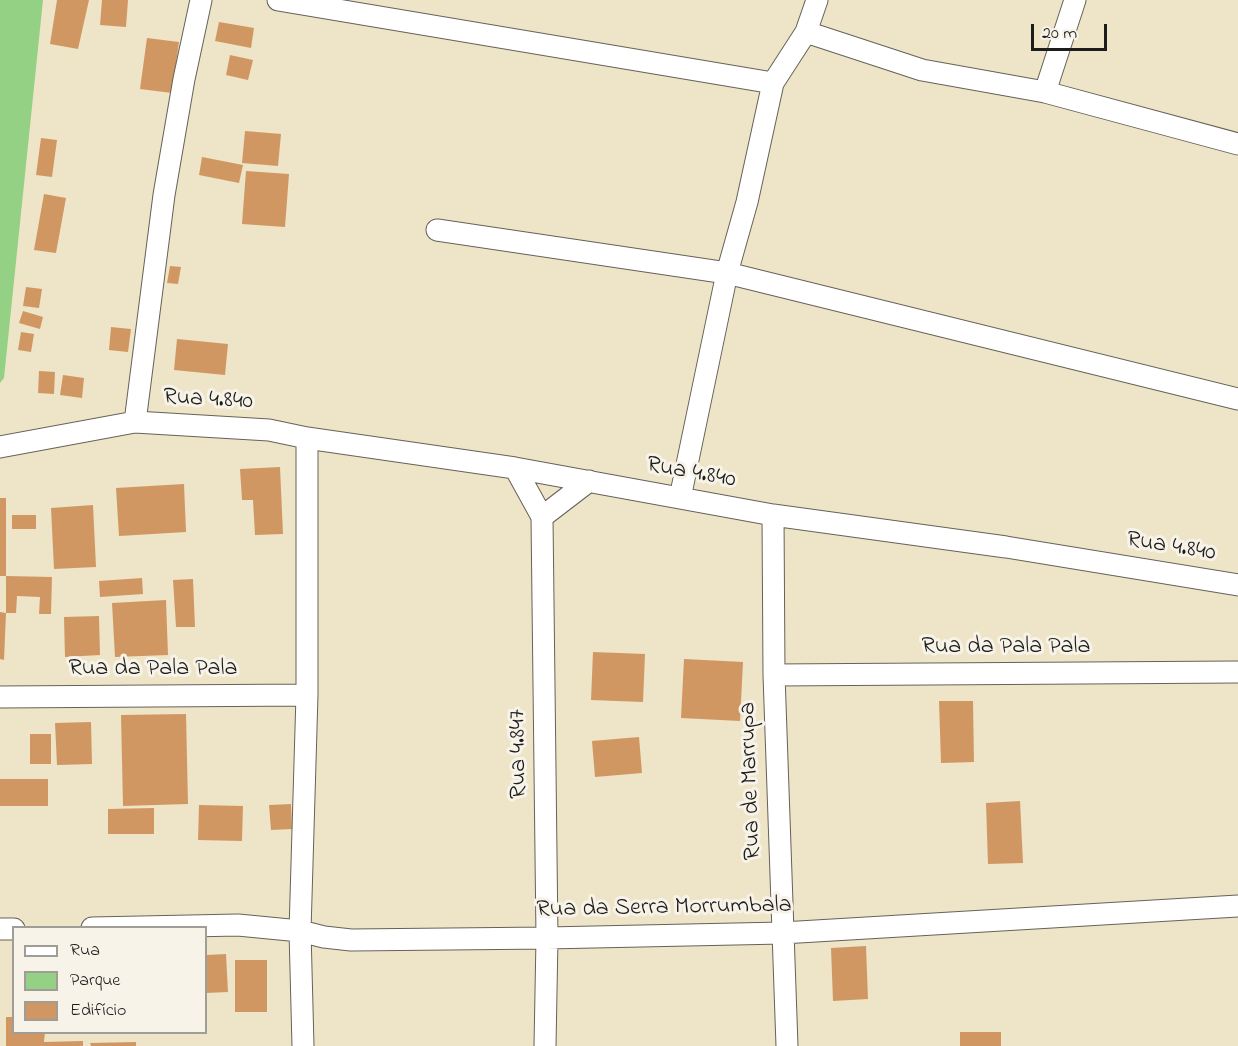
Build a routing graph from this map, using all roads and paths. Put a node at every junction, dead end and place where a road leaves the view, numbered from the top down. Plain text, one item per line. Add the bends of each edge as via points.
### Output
1 (278, 0) edge
2 (817, 0) edge
3 (1075, 0) edge
4 (197, 1) edge
5 (806, 32) junction
6 (772, 83) junction
7 (1045, 92) junction
8 (1238, 144) edge
9 (437, 230) dead end
10 (727, 273) junction
11 (1238, 399) edge
12 (135, 422) junction
13 (307, 438) junction
14 (0, 447) edge
15 (515, 468) junction
16 (589, 481) junction
17 (680, 498) junction
18 (773, 515) junction
19 (542, 517) junction
20 (1238, 585) edge
21 (1238, 672) edge
22 (774, 675) junction
23 (307, 695) junction
24 (0, 697) edge
25 (1238, 906) edge
26 (165, 926) edge
27 (300, 931) junction
28 (782, 933) junction
29 (548, 938) junction
30 (303, 1046) edge
31 (545, 1046) edge
32 (787, 1046) edge

1 - 6 street
2 - 5 street
3 - 7 street
4 - 12 street via 164,195
5 - 6 street
5 - 7 street via 922,70
6 - 10 street via 747,202
7 - 8 street
9 - 10 street
10 - 11 street
10 - 17 street
12 - 13 street, Rua 4.840 via 269,430
12 - 14 street, Rua 4.840
13 - 15 street, Rua 4.840
13 - 23 street
15 - 16 street, Rua 4.840
15 - 19 street, Rua 4.847
16 - 17 street, Rua 4.840
16 - 19 street
17 - 18 street, Rua 4.840
18 - 20 street, Rua 4.840 via 1006,547
18 - 22 street, Rua de Marrupa
19 - 29 street, Rua 4.847
21 - 22 street, Rua da Pala Pala
22 - 28 street, Rua de Marrupa
23 - 24 street, Rua da Pala Pala
23 - 27 street
25 - 28 street, Rua da Serra Morrumbala
26 - 27 street, Rua da Serra Morrumbala via 238,925
27 - 29 street, Rua da Serra Morrumbala via 351,940
27 - 30 street
28 - 29 street, Rua da Serra Morrumbala
28 - 32 street, Rua de Marrupa
29 - 31 street, Rua 4.847

